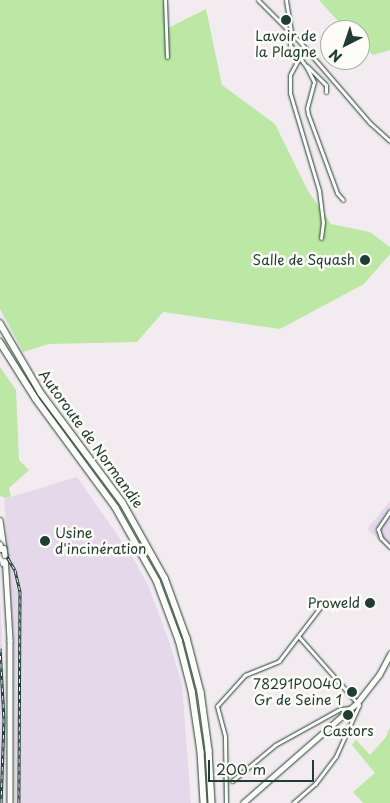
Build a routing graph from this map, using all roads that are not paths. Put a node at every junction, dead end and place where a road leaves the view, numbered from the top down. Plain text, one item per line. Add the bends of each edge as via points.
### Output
1 (165, 0) edge
2 (258, 0) edge
3 (286, 0) edge
4 (291, 34) junction
5 (167, 57) dead end
6 (300, 58) junction
7 (306, 66) junction
8 (326, 92) dead end
9 (390, 141) edge
10 (343, 200) dead end
11 (320, 238) dead end
12 (0, 324) edge
13 (0, 342) edge
14 (390, 511) edge
15 (0, 520) edge
16 (2, 547) edge
17 (390, 547) edge
18 (6, 574) junction
19 (325, 601) dead end
20 (299, 637) junction
21 (390, 654) edge
22 (356, 704) junction
23 (352, 708) junction
24 (232, 780) dead end
25 (10, 803) edge
26 (204, 803) edge
27 (212, 803) edge
28 (226, 803) edge
29 (244, 803) edge
30 (293, 803) edge

1 - 5 street
2 - 4 street
3 - 4 street
4 - 6 street via 290,45
4 - 9 street
6 - 7 street
6 - 11 street via 290,75 290,93 319,190 323,222
7 - 8 street via 326,85
7 - 10 street via 314,82 307,108 336,193
12 - 27 highway, Autoroute de Normandie via 41,393 123,503 165,578 201,692
13 - 26 highway, Autoroute de Normandie via 36,399 116,508 157,581 180,640 192,691
14 - 17 street via 378,529 380,538
15 - 16 main road
16 - 18 main road
16 - 18 main road, bridge
18 - 25 main road via 10,640
19 - 20 street
20 - 22 street
20 - 28 street via 279,661 245,675 217,706 225,736
21 - 22 main road via 379,675
22 - 23 main road
22 - 30 street via 358,711 336,756 316,784
23 - 24 street via 340,709 300,730 275,745
23 - 29 main road

